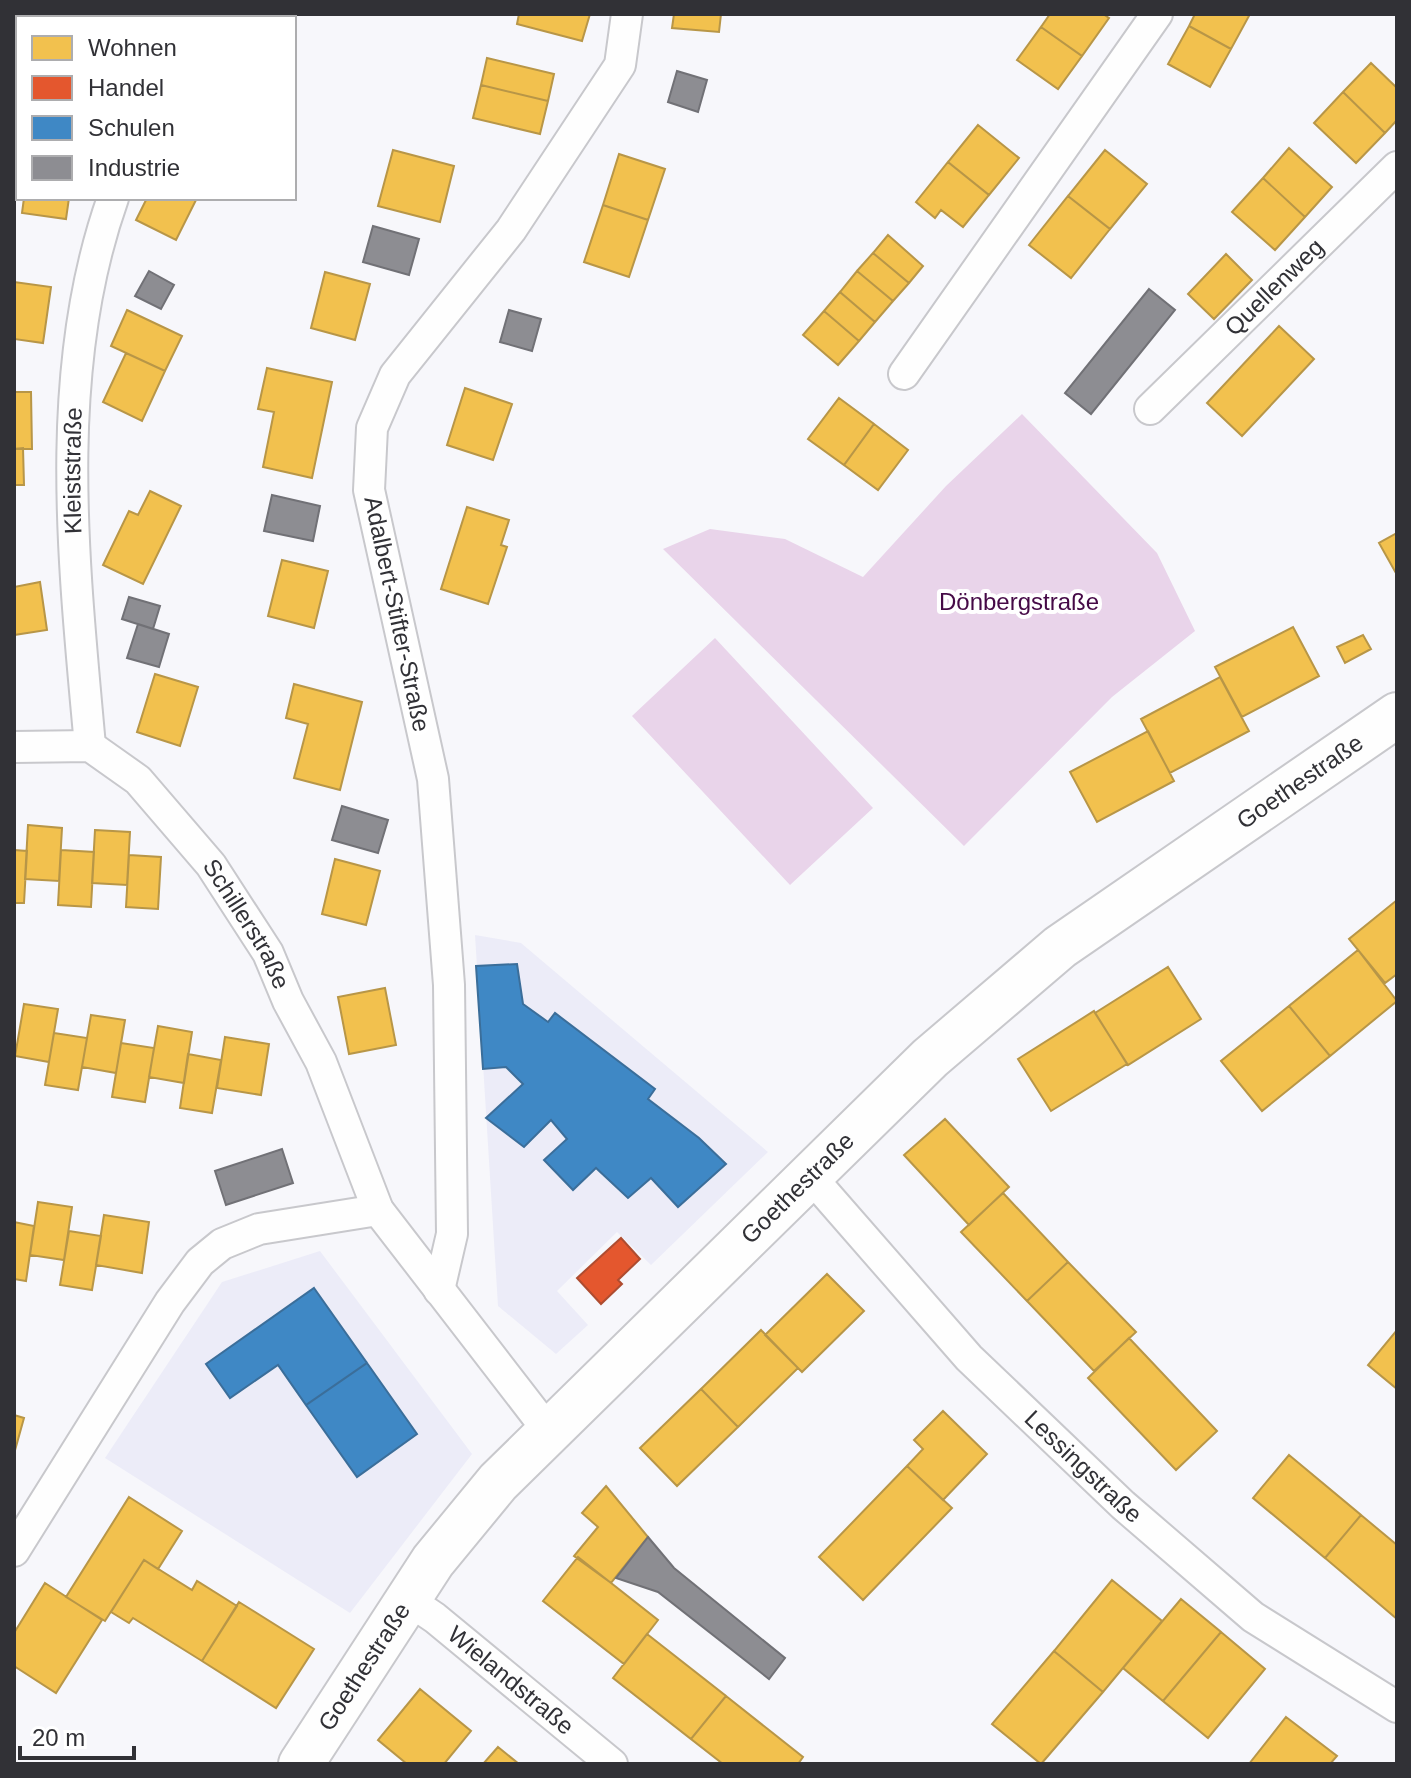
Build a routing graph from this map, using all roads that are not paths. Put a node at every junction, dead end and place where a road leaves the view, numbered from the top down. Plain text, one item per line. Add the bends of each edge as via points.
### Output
1 (627, 14) edge
2 (1157, 14) edge
3 (1397, 167) edge
4 (113, 200) edge
5 (904, 374) dead end
6 (1150, 409) dead end
7 (1397, 715) edge
8 (90, 746) junction
9 (14, 747) edge
10 (811, 1177) junction
11 (378, 1210) junction
12 (439, 1290) junction
13 (550, 1433) junction
14 (14, 1551) edge
15 (407, 1599) junction
16 (1397, 1707) edge
17 (301, 1764) edge
18 (612, 1764) edge

1 - 12 street, Adalbert-Stifter-Straße via 620,65 511,230 395,375 372,428 369,490 433,779 449,985 452,1234
2 - 5 street
3 - 6 street, Quellenweg
4 - 8 street, Kleiststraße via 84,322 73,429 76,588
7 - 10 street, Goethestraße via 1060,947 930,1058
8 - 9 street
8 - 11 street, Schillerstraße via 147,791 211,865 268,953 321,1062
10 - 13 street, Goethestraße
10 - 16 street, Lessingstraße via 969,1358 1123,1505 1253,1617
11 - 12 street, Schillerstraße
11 - 14 street via 259,1229 222,1244 200,1262
12 - 13 street, Schillerstraße
13 - 15 street, Goethestraße via 489,1492
15 - 17 street, Goethestraße
15 - 18 street, Wielandstraße

